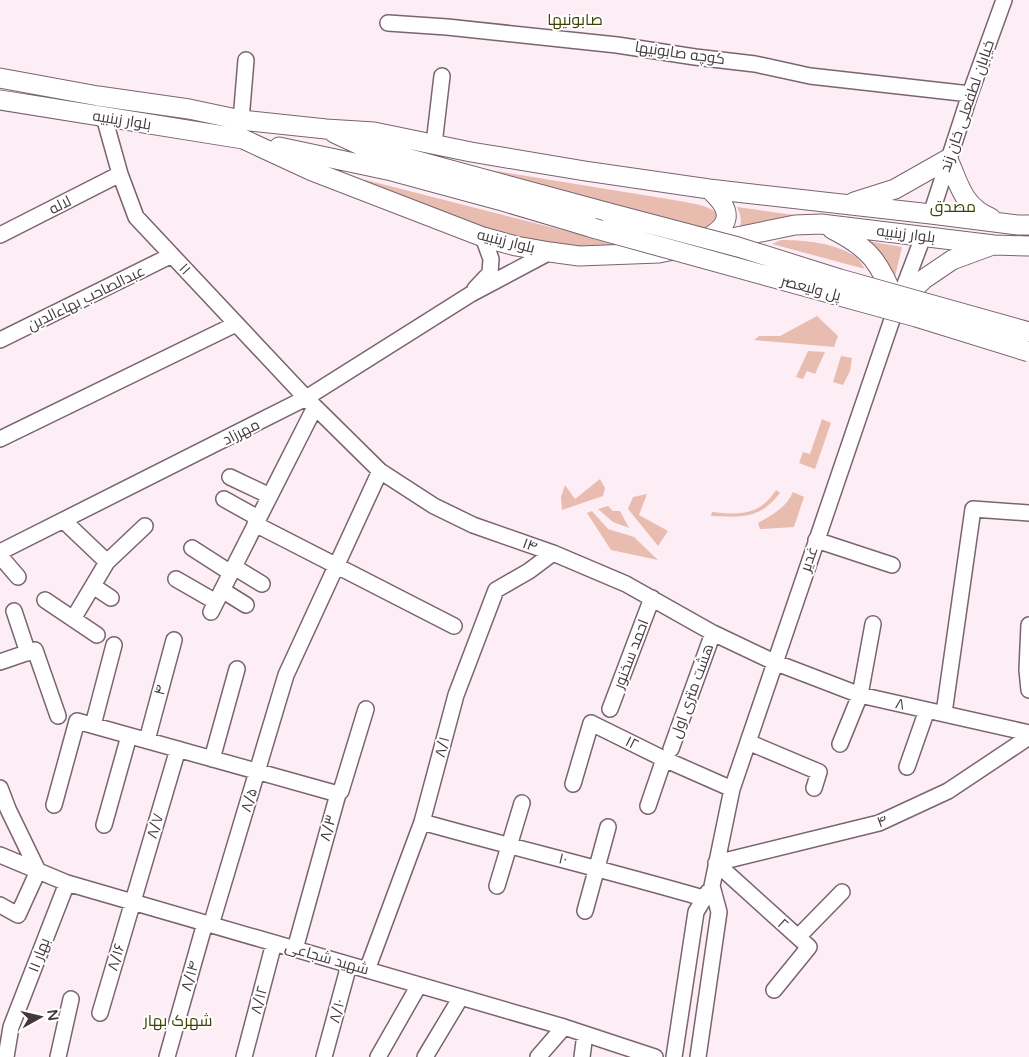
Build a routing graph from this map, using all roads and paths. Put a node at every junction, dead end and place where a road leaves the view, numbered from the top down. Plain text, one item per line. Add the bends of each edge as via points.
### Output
1 (1004, 0) edge
2 (388, 23) dead end
3 (246, 60) dead end
4 (442, 76) dead end
5 (0, 78) edge
6 (970, 94) junction
7 (0, 100) edge
8 (104, 117) junction
9 (241, 120) junction
10 (326, 129) junction
11 (243, 139) junction
12 (434, 144) junction
13 (948, 159) junction
14 (120, 174) junction
15 (708, 189) junction
16 (846, 205) junction
17 (931, 214) junction
18 (821, 224) junction
19 (1007, 224) junction
20 (1029, 225) edge
21 (0, 235) edge
22 (923, 236) junction
23 (483, 237) junction
24 (994, 245) junction
25 (1029, 246) edge
26 (688, 248) junction
27 (550, 252) junction
28 (172, 255) junction
29 (471, 294) junction
30 (897, 305) junction
31 (236, 324) junction
32 (1029, 332) edge
33 (0, 340) edge
34 (1029, 352) edge
35 (311, 402) junction
36 (0, 439) edge
37 (380, 472) junction
38 (230, 477) dead end
39 (270, 496) junction
40 (224, 498) dead end
41 (1029, 513) edge
42 (64, 521) junction
43 (257, 521) junction
44 (145, 526) dead end
45 (816, 540) junction
46 (192, 548) dead end
47 (0, 552) edge
48 (553, 553) junction
49 (0, 556) edge
50 (107, 562) junction
51 (892, 565) dead end
52 (337, 566) junction
53 (232, 570) junction
54 (18, 577) dead end
55 (176, 580) dead end
56 (262, 584) dead end
57 (93, 586) junction
58 (111, 598) dead end
59 (652, 598) junction
60 (45, 600) dead end
61 (217, 601) junction
62 (246, 604) dead end
63 (14, 611) dead end
64 (73, 619) junction
65 (873, 624) dead end
66 (1029, 625) edge
67 (454, 626) dead end
68 (713, 633) junction
69 (97, 635) dead end
70 (174, 640) dead end
71 (114, 645) dead end
72 (28, 653) junction
73 (0, 662) edge
74 (774, 662) junction
75 (237, 669) dead end
76 (1029, 690) edge
77 (860, 695) junction
78 (366, 709) dead end
79 (610, 709) dead end
80 (927, 710) junction
81 (944, 713) junction
82 (58, 716) dead end
83 (93, 725) junction
84 (1029, 735) edge
85 (129, 736) junction
86 (147, 740) junction
87 (748, 742) junction
88 (840, 744) dead end
89 (178, 749) junction
90 (667, 754) junction
91 (212, 759) junction
92 (907, 768) dead end
93 (258, 772) junction
94 (573, 784) dead end
95 (0, 788) edge
96 (814, 788) dead end
97 (732, 789) junction
98 (338, 794) junction
99 (522, 803) dead end
100 (54, 805) dead end
101 (648, 806) dead end
102 (422, 822) junction
103 (104, 825) dead end
104 (608, 828) dead end
105 (509, 846) junction
106 (0, 855) edge
107 (716, 863) junction
108 (596, 868) junction
109 (38, 871) junction
110 (67, 883) junction
111 (497, 886) dead end
112 (708, 892) junction
113 (842, 892) dead end
114 (133, 902) junction
115 (1, 907) edge
116 (585, 911) dead end
117 (208, 924) junction
118 (798, 937) junction
119 (274, 943) junction
120 (294, 949) junction
121 (349, 965) junction
122 (367, 970) junction
123 (419, 985) junction
124 (774, 990) dead end
125 (461, 997) junction
126 (70, 999) dead end
127 (100, 1013) dead end
128 (564, 1027) junction
129 (585, 1034) junction
130 (4, 1040) edge
131 (6, 1057) edge
132 (58, 1057) edge
133 (168, 1057) edge
134 (244, 1057) edge
135 (324, 1057) edge
136 (378, 1057) edge
137 (425, 1057) edge
138 (538, 1057) edge
139 (582, 1057) edge
140 (655, 1057) edge
141 (674, 1057) edge
142 (698, 1057) edge

1 - 6 street, خیابان لطفعلی خان زند
2 - 6 street, کوچه صابونیها via 617,44 755,64 810,76
3 - 9 street
4 - 12 street
5 - 9 main road, بلوار زینبیه
6 - 13 street, خیابان لطفعلی خان زند
7 - 8 main road, بلوار زینبیه
8 - 11 main road, بلوار زینبیه
8 - 14 street, ۱۱
9 - 10 main road, بلوار زینبیه
10 - 12 main road, بلوار زینبیه via 374,132
10 - 32 main road, پل ولیعصر, bridge via 362,146 738,247
11 - 23 main road, بلوار زینبیه via 312,171
11 - 34 main road, پل ولیعصر, bridge via 392,171 916,316
12 - 15 main road, بلوار زینبیه
13 - 16 main road via 895,189
13 - 17 street, خیابان لطفعلی خان زند
13 - 19 main road via 970,205 983,215
14 - 21 street, لاله
14 - 28 street, ۱۱ via 136,217
15 - 16 main road, بلوار زینبیه
15 - 26 main road via 724,204 725,224 716,234
16 - 17 main road, بلوار زینبیه
17 - 19 main road, بلوار زینبیه
17 - 22 main road
18 - 22 main road, بلوار زینبیه
18 - 26 main road, بلوار زینبیه via 795,225
18 - 30 main road via 853,240 872,257
19 - 20 main road, بلوار زینبیه
22 - 24 main road, بلوار زینبیه
22 - 30 street, غدیر
23 - 27 main road, بلوار زینبیه
23 - 29 street via 491,259 490,273
24 - 25 main road, بلوار زینبیه
24 - 30 main road via 952,260 924,278
26 - 27 main road, بلوار زینبیه via 607,256
27 - 29 street
28 - 31 street, ۱۱
28 - 33 street, عبدالصاحب بهاءالدین
29 - 35 street, مهرزاد
30 - 45 street, غدیر
31 - 35 street, ۱۱
31 - 36 street
35 - 37 street, ۱۴
35 - 39 street
35 - 42 street, مهرزاد
37 - 48 street, ۱۴ via 434,506 473,525
37 - 52 street, ۸/۵
38 - 39 street
39 - 43 street
40 - 43 street
41 - 81 street via 973,509
42 - 47 street, مهرزاد
42 - 50 street
43 - 52 street
43 - 53 street
44 - 50 street
45 - 51 street
45 - 74 street, غدیر
46 - 53 street
48 - 59 street, ۱۴
48 - 102 street, ۸/۱ via 496,590 456,695
49 - 54 street
50 - 57 street
52 - 67 street
52 - 93 street, ۸/۵ via 286,675
53 - 56 street
53 - 61 street
55 - 61 street
57 - 58 street
57 - 64 street
59 - 68 street, ۱۴
59 - 79 street, احمد سخنور
60 - 64 street
61 - 62 street
63 - 72 street
64 - 69 street
65 - 77 street
66 - 76 street
68 - 74 street, ۱۴
68 - 90 street, هشت متری اول
70 - 86 street, ۴
71 - 83 street
72 - 73 street
72 - 82 street via 35,650
74 - 77 street, ۸
74 - 87 street, غدیر
75 - 91 street
77 - 80 street, ۸
77 - 88 street
78 - 98 street, ۸/۳
80 - 81 street, ۸
80 - 92 street
81 - 84 street, ۸
83 - 85 street
83 - 100 street via 78,721
84 - 107 street, ۴ via 948,791 879,823
85 - 86 street
85 - 103 street
86 - 89 street
87 - 96 street via 819,772
87 - 97 street, غدیر
89 - 91 street
89 - 114 street, ۸/۷
90 - 94 street, ۱۲ via 591,723
90 - 97 street, ۱۲
90 - 101 street, هشت متری اول
91 - 93 street
93 - 98 street
93 - 117 street, ۸/۵
95 - 109 street
97 - 107 street, غدیر
98 - 120 street, ۸/۳
99 - 105 street
102 - 105 street, ۱۰
102 - 122 street, ۸/۱
104 - 108 street
105 - 108 street, ۱۰
105 - 111 street
106 - 109 street, شهید شجاعی
107 - 112 street, غدیر
107 - 118 street, ۲
108 - 112 street, ۱۰
108 - 116 street
109 - 110 street, شهید شجاعی
109 - 115 street via 18,915
110 - 114 street, شهید شجاعی
110 - 130 street, بهار ۱۱
112 - 141 street via 696,912
112 - 142 street via 719,912
113 - 118 street
114 - 117 street, شهید شجاعی
114 - 127 street, ۸/۱۶
117 - 119 street, شهید شجاعی
117 - 133 street, ۸/۱۴
118 - 124 street, ۲ via 809,947
119 - 120 street, شهید شجاعی
119 - 134 street, ۸/۱۲
120 - 121 street, شهید شجاعی
121 - 122 street, شهید شجاعی
121 - 135 street, ۸/۱۰
122 - 123 street, شهید شجاعی
123 - 125 street, شهید شجاعی
123 - 136 street
125 - 128 street, شهید شجاعی
125 - 137 street
126 - 132 street
128 - 129 street, شهید شجاعی
128 - 138 street
129 - 139 street
129 - 140 street, شهید شجاعی
130 - 131 street, بهار ۱۱

